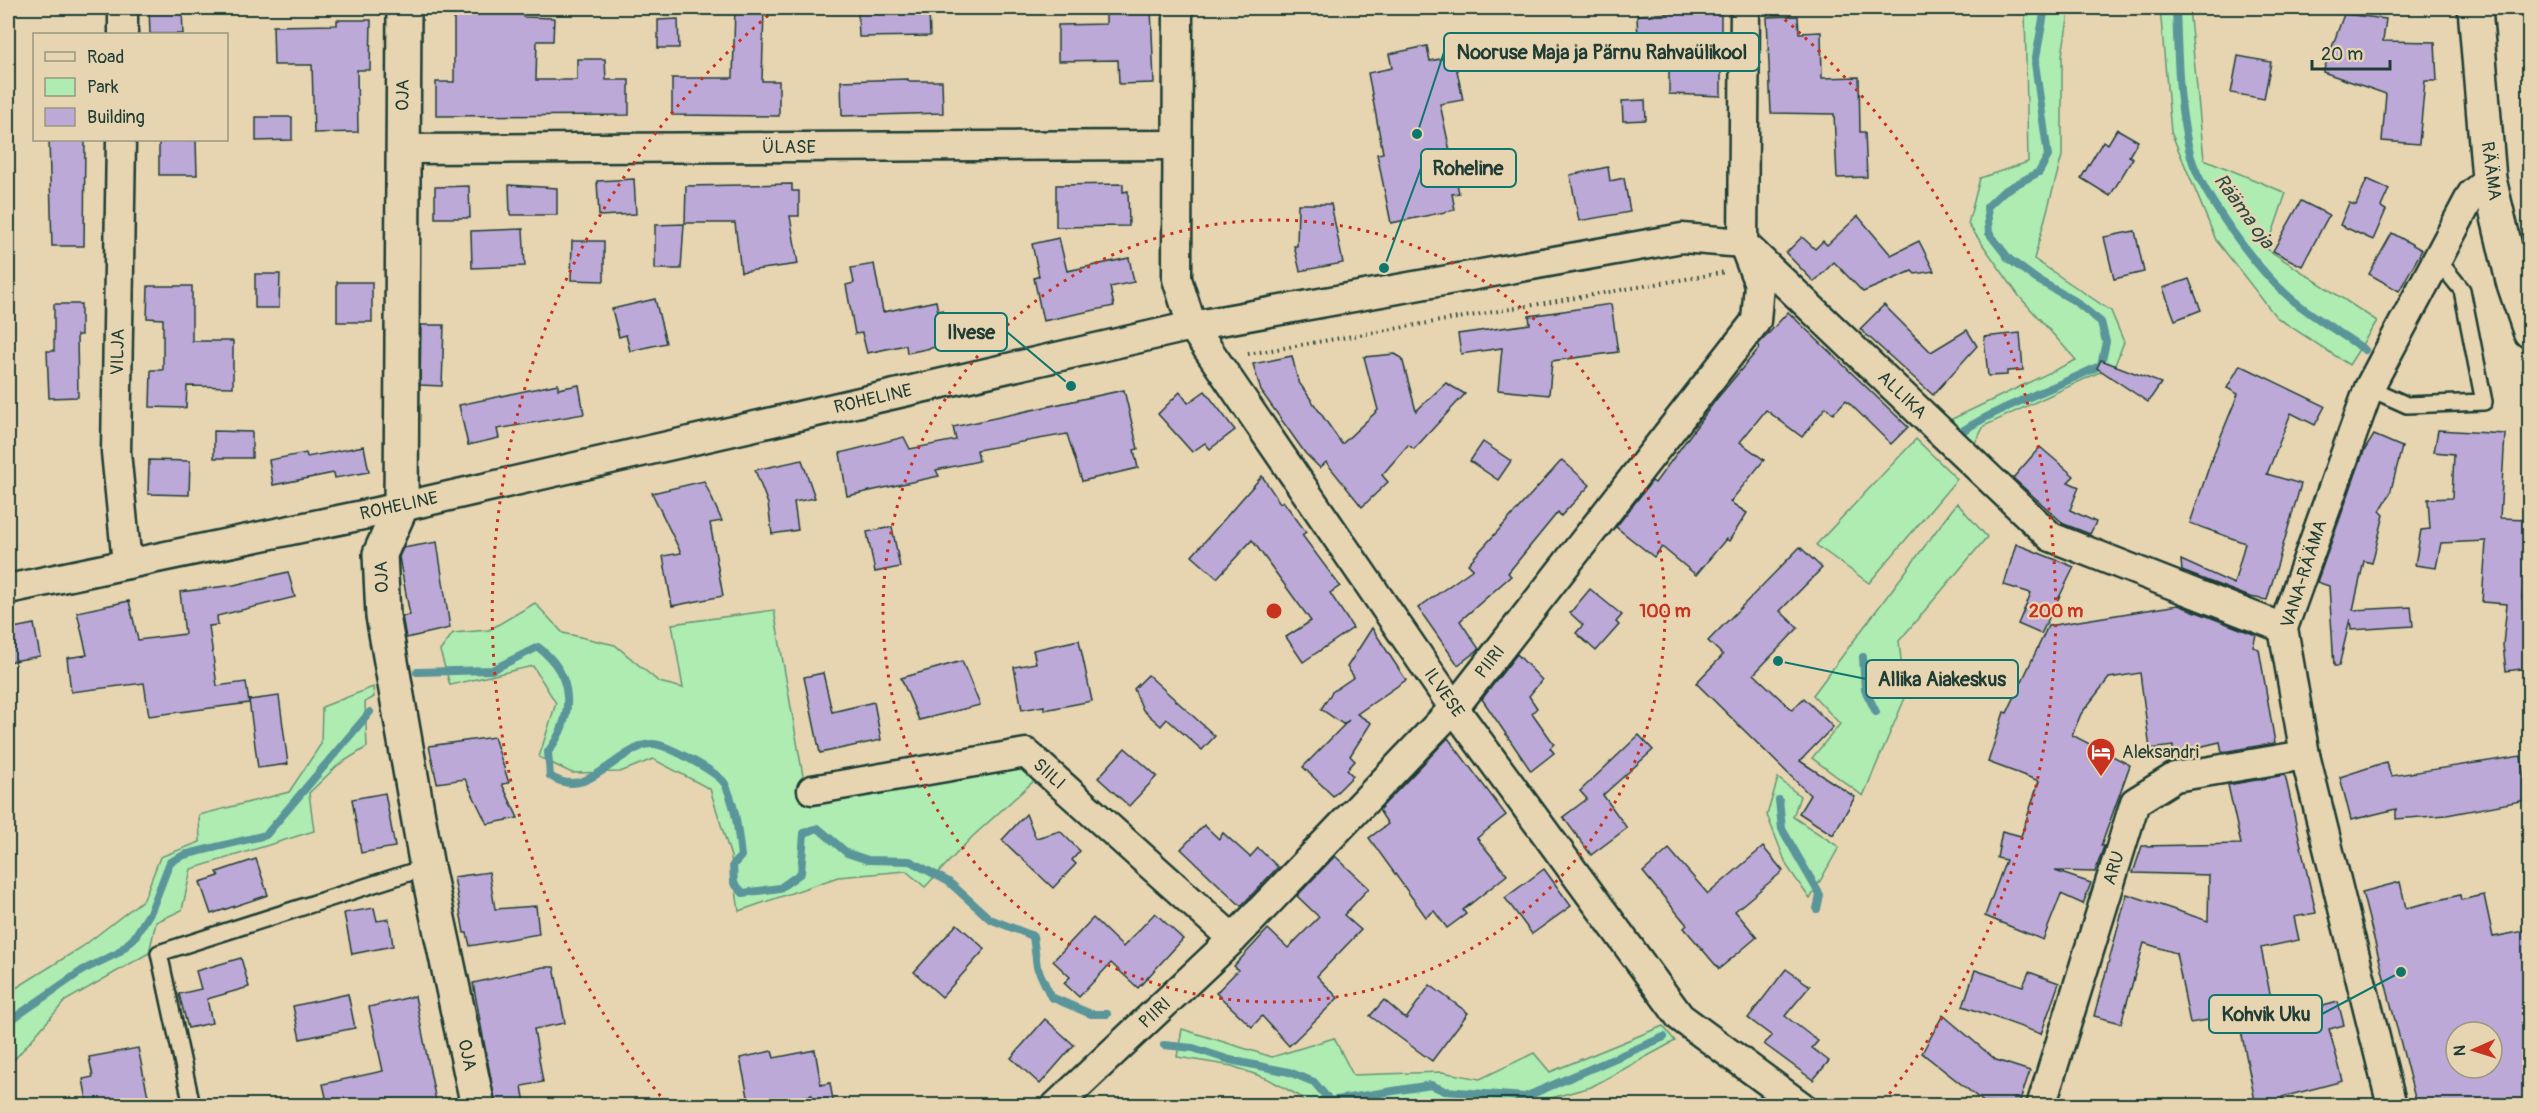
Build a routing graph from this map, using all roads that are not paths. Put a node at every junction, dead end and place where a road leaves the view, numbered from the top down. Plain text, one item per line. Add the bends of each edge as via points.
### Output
1 (123, 8) edge
2 (404, 8) edge
3 (1178, 8) edge
4 (1745, 8) edge
5 (2475, 8) edge
6 (123, 33) edge
7 (121, 141) edge
8 (1176, 144) junction
9 (402, 149) junction
10 (2489, 179) junction
11 (1743, 243) junction
12 (2437, 259) junction
13 (1192, 327) junction
14 (2529, 331) edge
15 (2369, 388) junction
16 (401, 507) junction
17 (127, 564) junction
18 (8, 589) edge
19 (2283, 628) junction
20 (1454, 708) junction
21 (2305, 755) junction
22 (812, 790) dead end
23 (427, 867) junction
24 (1233, 939) junction
25 (192, 1106) edge
26 (478, 1106) edge
27 (1056, 1106) edge
28 (1801, 1106) edge
29 (2041, 1106) edge
30 (2392, 1106) edge

1 - 6 street
2 - 9 street, OJA
3 - 8 street, ILVESE
4 - 11 street
5 - 10 street, RÄÄMA
7 - 17 street, VILJA via 116,452
8 - 9 street, ÜLASE
8 - 13 street, ILVESE via 1177,279
9 - 16 street, OJA
10 - 12 street, VANA-RÄÄMA via 2472,194
10 - 14 street, RÄÄMA
11 - 13 street, ROHELINE via 1682,238
11 - 19 street, ALLIKA via 2051,537
11 - 20 street, PIIRI via 1759,284 1756,321
12 - 15 street, VANA-RÄÄMA
12 - 15 lane via 2462,290 2484,402 2407,405
13 - 16 street, ROHELINE
13 - 20 street, ILVESE
15 - 19 street, VANA-RÄÄMA
16 - 17 street, ROHELINE
16 - 23 street, OJA via 380,554 383,616
17 - 18 street, ROHELINE
19 - 21 street, VANA-RÄÄMA
20 - 24 street, PIIRI
20 - 28 street, ILVESE via 1680,1017
21 - 29 street, ARU via 2175,777 2135,802
21 - 30 street, VANA-RÄÄMA
22 - 24 street, SIILI via 1026,753
23 - 25 lane via 159,953
23 - 26 street, OJA
24 - 27 street, PIIRI

